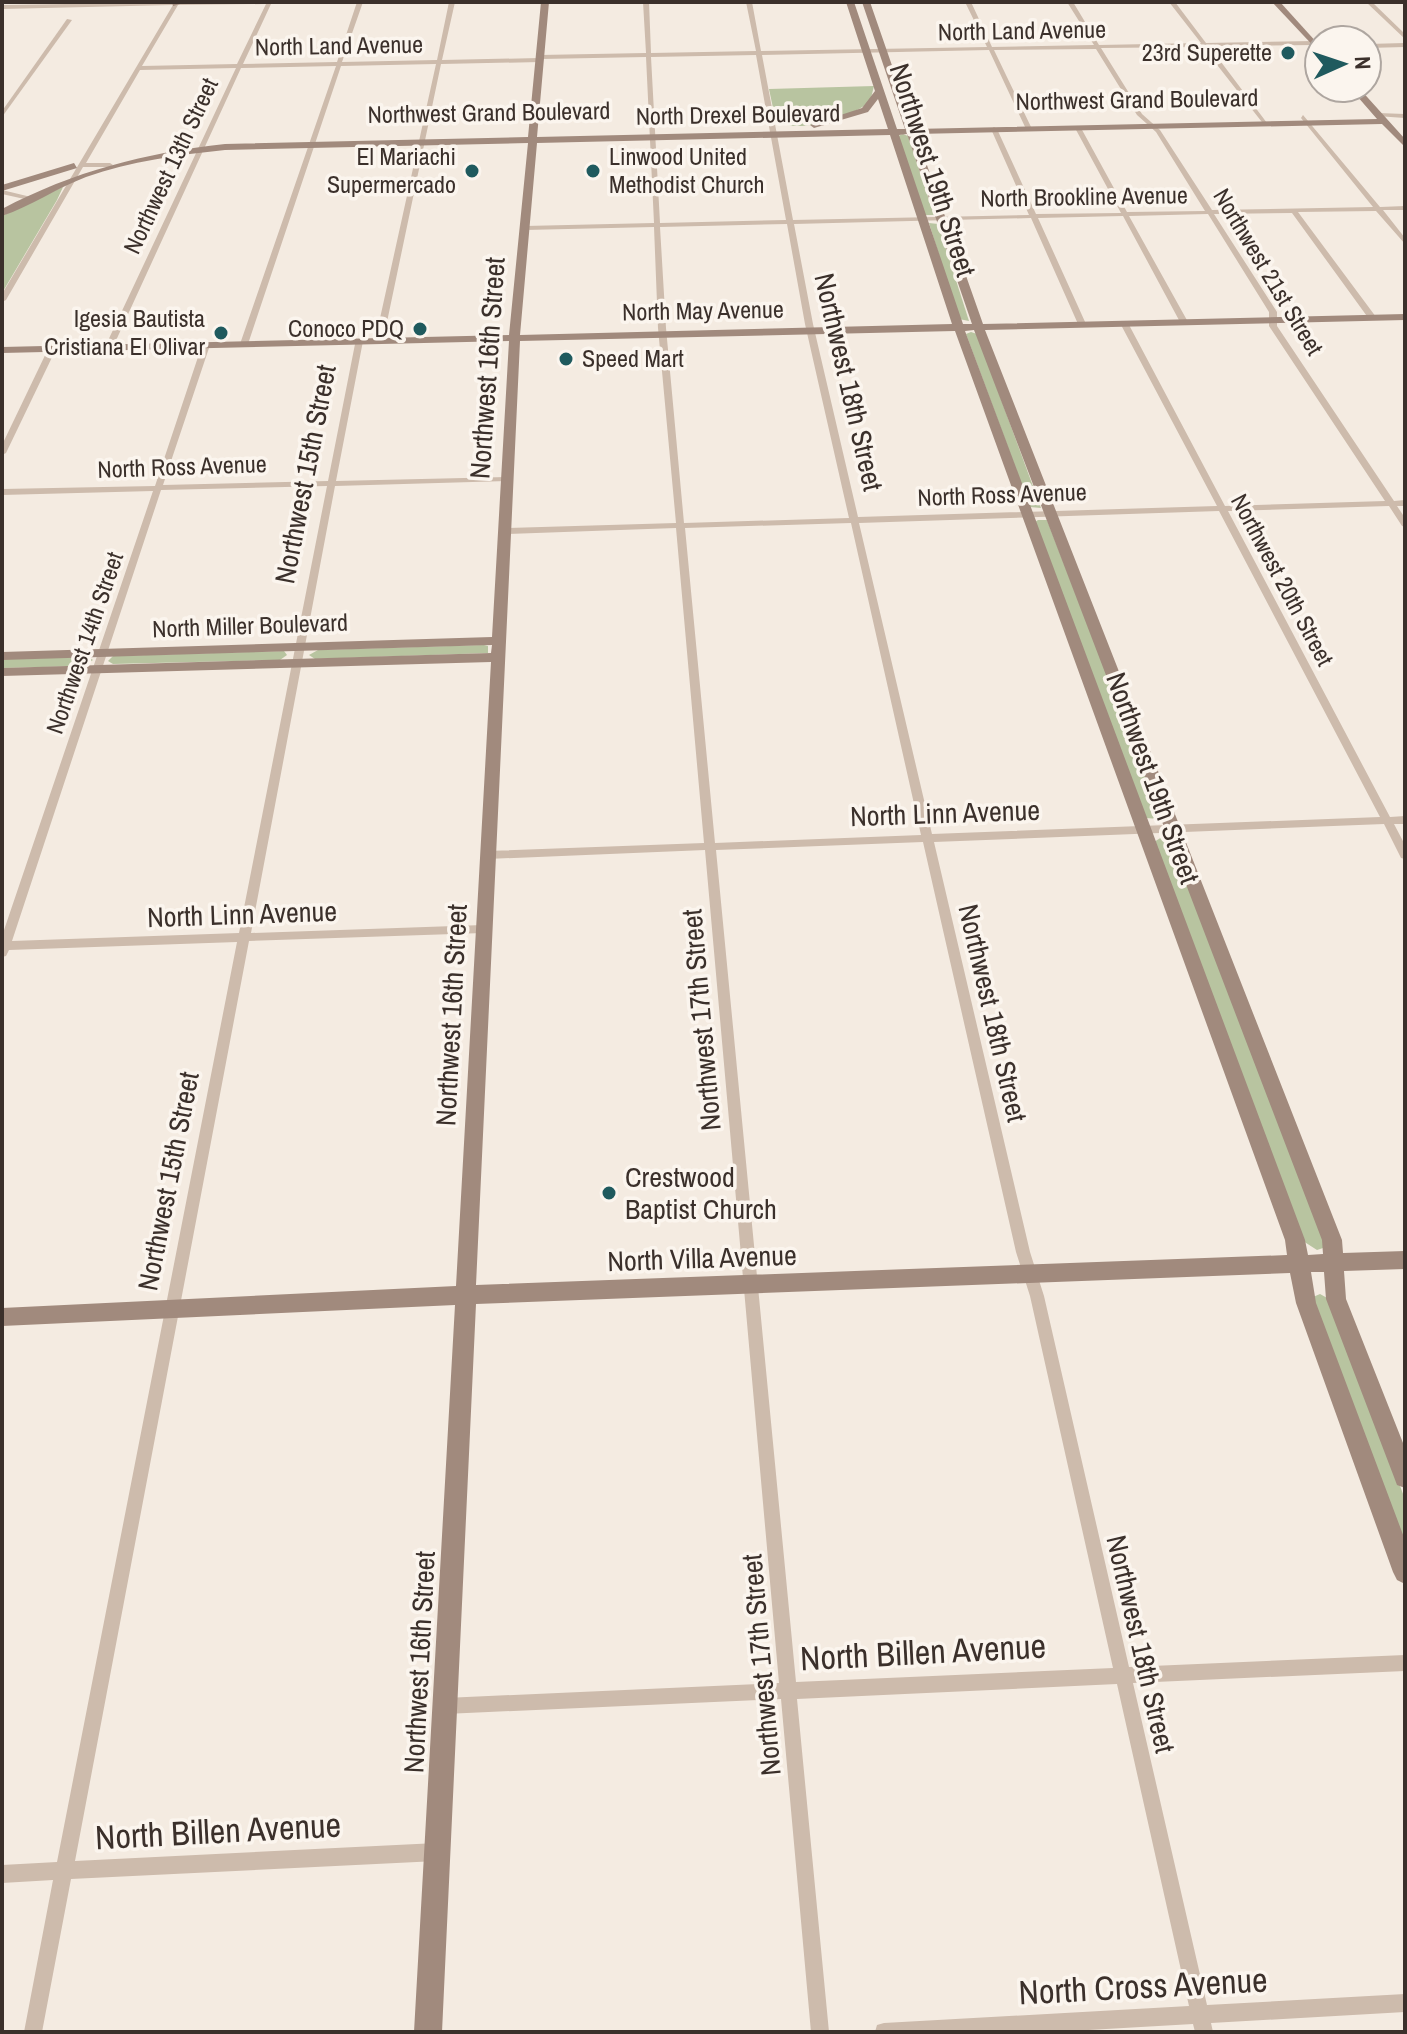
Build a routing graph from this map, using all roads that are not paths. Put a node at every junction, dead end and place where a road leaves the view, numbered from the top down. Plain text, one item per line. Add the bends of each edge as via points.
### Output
1 (269, 2) edge
2 (275, 2) edge
3 (360, 2) edge
4 (452, 2) edge
5 (545, 2) edge
6 (646, 2) edge
7 (749, 2) edge
8 (850, 2) edge
9 (866, 2) edge
10 (968, 2) edge
11 (1070, 2) edge
12 (1172, 2) edge
13 (1276, 2) edge
14 (1369, 2) edge
15 (176, 3) edge
16 (2, 7) edge
17 (69, 20) dead end
18 (1303, 32) edge
19 (1405, 37) edge
20 (1206, 45) junction
21 (1405, 45) edge
22 (1383, 46) edge
23 (1098, 47) junction
24 (1303, 47) edge
25 (990, 49) junction
26 (866, 51) junction
27 (883, 51) junction
28 (758, 54) junction
29 (648, 56) junction
30 (540, 59) junction
31 (440, 62) junction
32 (340, 64) junction
33 (240, 66) junction
34 (139, 68) junction
35 (879, 92) junction
36 (1368, 104) edge
37 (2, 115) edge
38 (1381, 118) junction
39 (1405, 118) edge
40 (1306, 120) junction
41 (1263, 121) junction
42 (1149, 123) junction
43 (1028, 126) junction
44 (799, 127) junction
45 (891, 128) junction
46 (909, 128) junction
47 (1078, 128) junction
48 (994, 129) junction
49 (773, 131) junction
50 (652, 133) junction
51 (533, 136) junction
52 (423, 138) junction
53 (314, 140) junction
54 (1405, 144) edge
55 (202, 146) junction
56 (82, 165) junction
57 (110, 165) junction
58 (76, 176) junction
59 (2, 190) edge
60 (29, 198) junction
61 (1405, 208) edge
62 (1378, 209) junction
63 (1294, 211) junction
64 (1210, 212) junction
65 (2, 213) edge
66 (1125, 215) junction
67 (1034, 217) junction
68 (940, 218) junction
69 (922, 219) junction
70 (790, 222) junction
71 (657, 225) junction
72 (525, 228) junction
73 (1405, 242) edge
74 (2, 300) edge
75 (1372, 317) junction
76 (1405, 317) edge
77 (1273, 319) junction
78 (1184, 322) junction
79 (1124, 323) junction
80 (1082, 324) junction
81 (978, 326) junction
82 (958, 327) junction
83 (811, 330) junction
84 (663, 334) junction
85 (514, 337) junction
86 (359, 341) junction
87 (379, 341) junction
88 (244, 344) junction
89 (206, 345) junction
90 (109, 347) junction
91 (52, 349) junction
92 (2, 350) edge
93 (2, 453) edge
94 (507, 479) junction
95 (332, 483) junction
96 (159, 487) junction
97 (2, 492) edge
98 (1391, 503) junction
99 (1405, 503) edge
100 (1222, 509) junction
101 (1050, 514) junction
102 (1028, 515) junction
103 (855, 520) junction
104 (1405, 524) edge
105 (681, 525) junction
106 (505, 531) junction
107 (300, 647) junction
108 (499, 649) junction
109 (103, 652) junction
110 (2, 656) edge
111 (297, 663) junction
112 (98, 669) junction
113 (2, 672) edge
114 (1387, 820) junction
115 (1405, 820) edge
116 (1173, 828) junction
117 (1144, 829) junction
118 (928, 838) junction
119 (709, 846) junction
120 (487, 855) junction
121 (1405, 855) edge
122 (483, 929) junction
123 (243, 938) junction
124 (3, 948) edge
125 (1405, 1260) edge
126 (1333, 1263) junction
127 (1299, 1264) junction
128 (1029, 1274) junction
129 (750, 1284) junction
130 (465, 1295) junction
131 (172, 1310) junction
132 (2, 1317) edge
133 (1405, 1477) edge
134 (1405, 1572) edge
135 (1405, 1663) edge
136 (1123, 1673) junction
137 (788, 1692) junction
138 (445, 1706) junction
139 (437, 1852) junction
140 (64, 1871) junction
141 (2, 1874) edge
142 (1405, 2003) edge
143 (1202, 2023) edge
144 (33, 2032) edge
145 (428, 2032) edge
146 (820, 2032) edge
147 (884, 2032) edge

1 - 2 street
1 - 15 street
1 - 33 street, Northwest 13th Street
3 - 32 street
4 - 31 street
5 - 30 street, Northwest 16th Street
6 - 29 street, Northwest 17th Street
7 - 28 street, Northwest 18th Street
8 - 26 street, Northwest 19th Street
9 - 27 street, Northwest 19th Street
10 - 25 street
11 - 23 street, Northwest 21st Street
12 - 20 street
13 - 18 street
14 - 19 street
15 - 16 street
15 - 34 street
17 - 37 street
20 - 23 street, North Land Avenue
20 - 24 street, North Land Avenue
20 - 41 street
21 - 22 street
23 - 25 street, North Land Avenue
23 - 42 street, Northwest 21st Street
25 - 27 street, North Land Avenue
25 - 43 street
26 - 27 street, North Land Avenue
26 - 28 street, North Land Avenue
26 - 35 street, Northwest 19th Street
27 - 46 street, Northwest 19th Street
28 - 29 street, North Land Avenue
28 - 49 street, Northwest 18th Street
29 - 30 street, North Land Avenue
29 - 50 street, Northwest 17th Street
30 - 31 street, North Land Avenue
30 - 51 street, Northwest 16th Street
31 - 32 street, North Land Avenue
31 - 52 street
32 - 33 street, North Land Avenue
32 - 53 street
33 - 34 street, North Land Avenue
33 - 55 street, Northwest 13th Street
34 - 56 street
35 - 44 street via 857,114
35 - 45 street, Northwest 19th Street
36 - 38 street
38 - 39 street, North Drexel Boulevard
38 - 40 street, North Drexel Boulevard
38 - 54 street
40 - 41 street, North Drexel Boulevard
40 - 62 street
41 - 42 street, North Drexel Boulevard
42 - 43 street, Northwest Grand Boulevard
42 - 47 street, North Drexel Boulevard
42 - 64 street, Northwest 21st Street
43 - 46 street, Northwest Grand Boulevard
43 - 47 street, North Drexel Boulevard
43 - 48 street, North Drexel Boulevard
44 - 45 street
44 - 49 street
45 - 46 street, North Drexel Boulevard
45 - 49 street, North Drexel Boulevard
45 - 69 street, Northwest 19th Street
46 - 48 street, North Drexel Boulevard
46 - 68 street, Northwest 19th Street
47 - 66 street
48 - 67 street
49 - 50 street, North Drexel Boulevard
49 - 70 street, Northwest 18th Street
50 - 51 street, North Drexel Boulevard
50 - 71 street, Northwest 17th Street
51 - 52 street, North Drexel Boulevard
51 - 72 street, Northwest 16th Street
52 - 53 street, North Drexel Boulevard
52 - 87 street
53 - 55 street, North Drexel Boulevard
53 - 88 street
55 - 56 street via 138,151
55 - 57 street, North Drexel Boulevard
55 - 90 street, Northwest 13th Street
56 - 57 street
56 - 58 street
56 - 59 street
57 - 58 street, North Drexel Boulevard
58 - 60 street, North Drexel Boulevard
58 - 74 street
59 - 60 street
60 - 65 street, North Drexel Boulevard
61 - 62 street, North Brookline Avenue
62 - 63 street, North Brookline Avenue
62 - 73 street
63 - 64 street, North Brookline Avenue
63 - 75 street
64 - 66 street, North Brookline Avenue
64 - 77 street, Northwest 21st Street
66 - 67 street, North Brookline Avenue
66 - 78 street
67 - 68 street, North Brookline Avenue
67 - 80 street
68 - 69 street, North Brookline Avenue
68 - 81 street, Northwest 19th Street
69 - 70 street, North Brookline Avenue
69 - 82 street, Northwest 19th Street
70 - 71 street, North Brookline Avenue
70 - 83 street, Northwest 18th Street
71 - 72 street, North Brookline Avenue
71 - 84 street, Northwest 17th Street
72 - 85 street, Northwest 16th Street
75 - 76 street, North May Avenue
75 - 77 street, North May Avenue
77 - 78 street, North May Avenue
77 - 98 street, Northwest 21st Street
78 - 79 street, North May Avenue
79 - 80 street, North May Avenue
79 - 100 street, Northwest 20th Street
80 - 81 street, North May Avenue
81 - 82 street, North May Avenue
81 - 101 street, Northwest 19th Street
82 - 83 street, North May Avenue
82 - 102 street, Northwest 19th Street
83 - 84 street, North May Avenue
83 - 103 street, Northwest 18th Street
84 - 85 street, North May Avenue
84 - 105 street, Northwest 17th Street
85 - 87 street, North May Avenue
85 - 94 street, Northwest 16th Street
86 - 87 street, North May Avenue
86 - 88 street, North May Avenue
86 - 95 street, Northwest 15th Street
88 - 89 street, North May Avenue
89 - 90 street, North May Avenue
89 - 96 street, Northwest 14th Street
90 - 91 street, North May Avenue
91 - 92 street, North May Avenue
91 - 93 street
94 - 95 street, North Ross Avenue
94 - 106 street, Northwest 16th Street
95 - 96 street, North Ross Avenue
95 - 107 street, Northwest 15th Street
96 - 97 street, North Ross Avenue
96 - 109 street, Northwest 14th Street
98 - 99 street, North Ross Avenue
98 - 100 street, North Ross Avenue
98 - 104 street, Northwest 21st Street
100 - 101 street, North Ross Avenue
100 - 114 street, Northwest 20th Street
101 - 102 street, North Ross Avenue
101 - 116 street, Northwest 19th Street
102 - 103 street, North Ross Avenue
102 - 117 street, Northwest 19th Street
103 - 105 street, North Ross Avenue
103 - 118 street, Northwest 18th Street
105 - 106 street, North Ross Avenue
105 - 119 street, Northwest 17th Street
106 - 108 street, Northwest 16th Street
107 - 108 street, North Miller Boulevard
107 - 109 street, North Miller Boulevard
107 - 111 street, Northwest 15th Street
108 - 111 street, North Miller Boulevard
108 - 120 street, Northwest 16th Street
109 - 110 street, North Miller Boulevard
109 - 112 street, Northwest 14th Street
111 - 112 street, North Miller Boulevard
111 - 123 street, Northwest 15th Street
112 - 113 street, North Miller Boulevard
112 - 124 street, Northwest 14th Street
114 - 115 street, North Linn Avenue
114 - 116 street, North Linn Avenue
114 - 121 street, Northwest 20th Street
116 - 117 street, North Linn Avenue
116 - 126 street, Northwest 19th Street via 1332,1240
117 - 118 street, North Linn Avenue
117 - 127 street, Northwest 19th Street via 1295,1240
118 - 119 street, North Linn Avenue
118 - 128 street, Northwest 18th Street
119 - 120 street, North Linn Avenue
119 - 129 street, Northwest 17th Street
120 - 122 street, Northwest 16th Street
122 - 123 street, North Linn Avenue
122 - 130 street, Northwest 16th Street
123 - 124 street, North Linn Avenue
123 - 131 street, Northwest 15th Street
125 - 126 street, North Villa Avenue
126 - 127 street, North Villa Avenue
126 - 133 street, Northwest 19th Street via 1336,1299
127 - 128 street, North Villa Avenue
127 - 134 street, Northwest 19th Street via 1306,1303
128 - 129 street, North Villa Avenue
128 - 136 street, Northwest 18th Street
129 - 130 street, North Villa Avenue
129 - 137 street, Northwest 17th Street
130 - 131 street, North Villa Avenue
130 - 138 street, Northwest 16th Street
131 - 132 street, North Villa Avenue
131 - 140 street, Northwest 15th Street
135 - 136 street, North Billen Avenue
136 - 137 street, North Billen Avenue
136 - 143 street, Northwest 18th Street
137 - 138 street, North Billen Avenue
137 - 146 street, Northwest 17th Street
138 - 139 street, Northwest 16th Street
139 - 140 street, North Billen Avenue
139 - 145 street, Northwest 16th Street
140 - 141 street, North Billen Avenue
140 - 144 street, Northwest 15th Street
142 - 143 street, North Cross Avenue
143 - 147 street, North Cross Avenue

